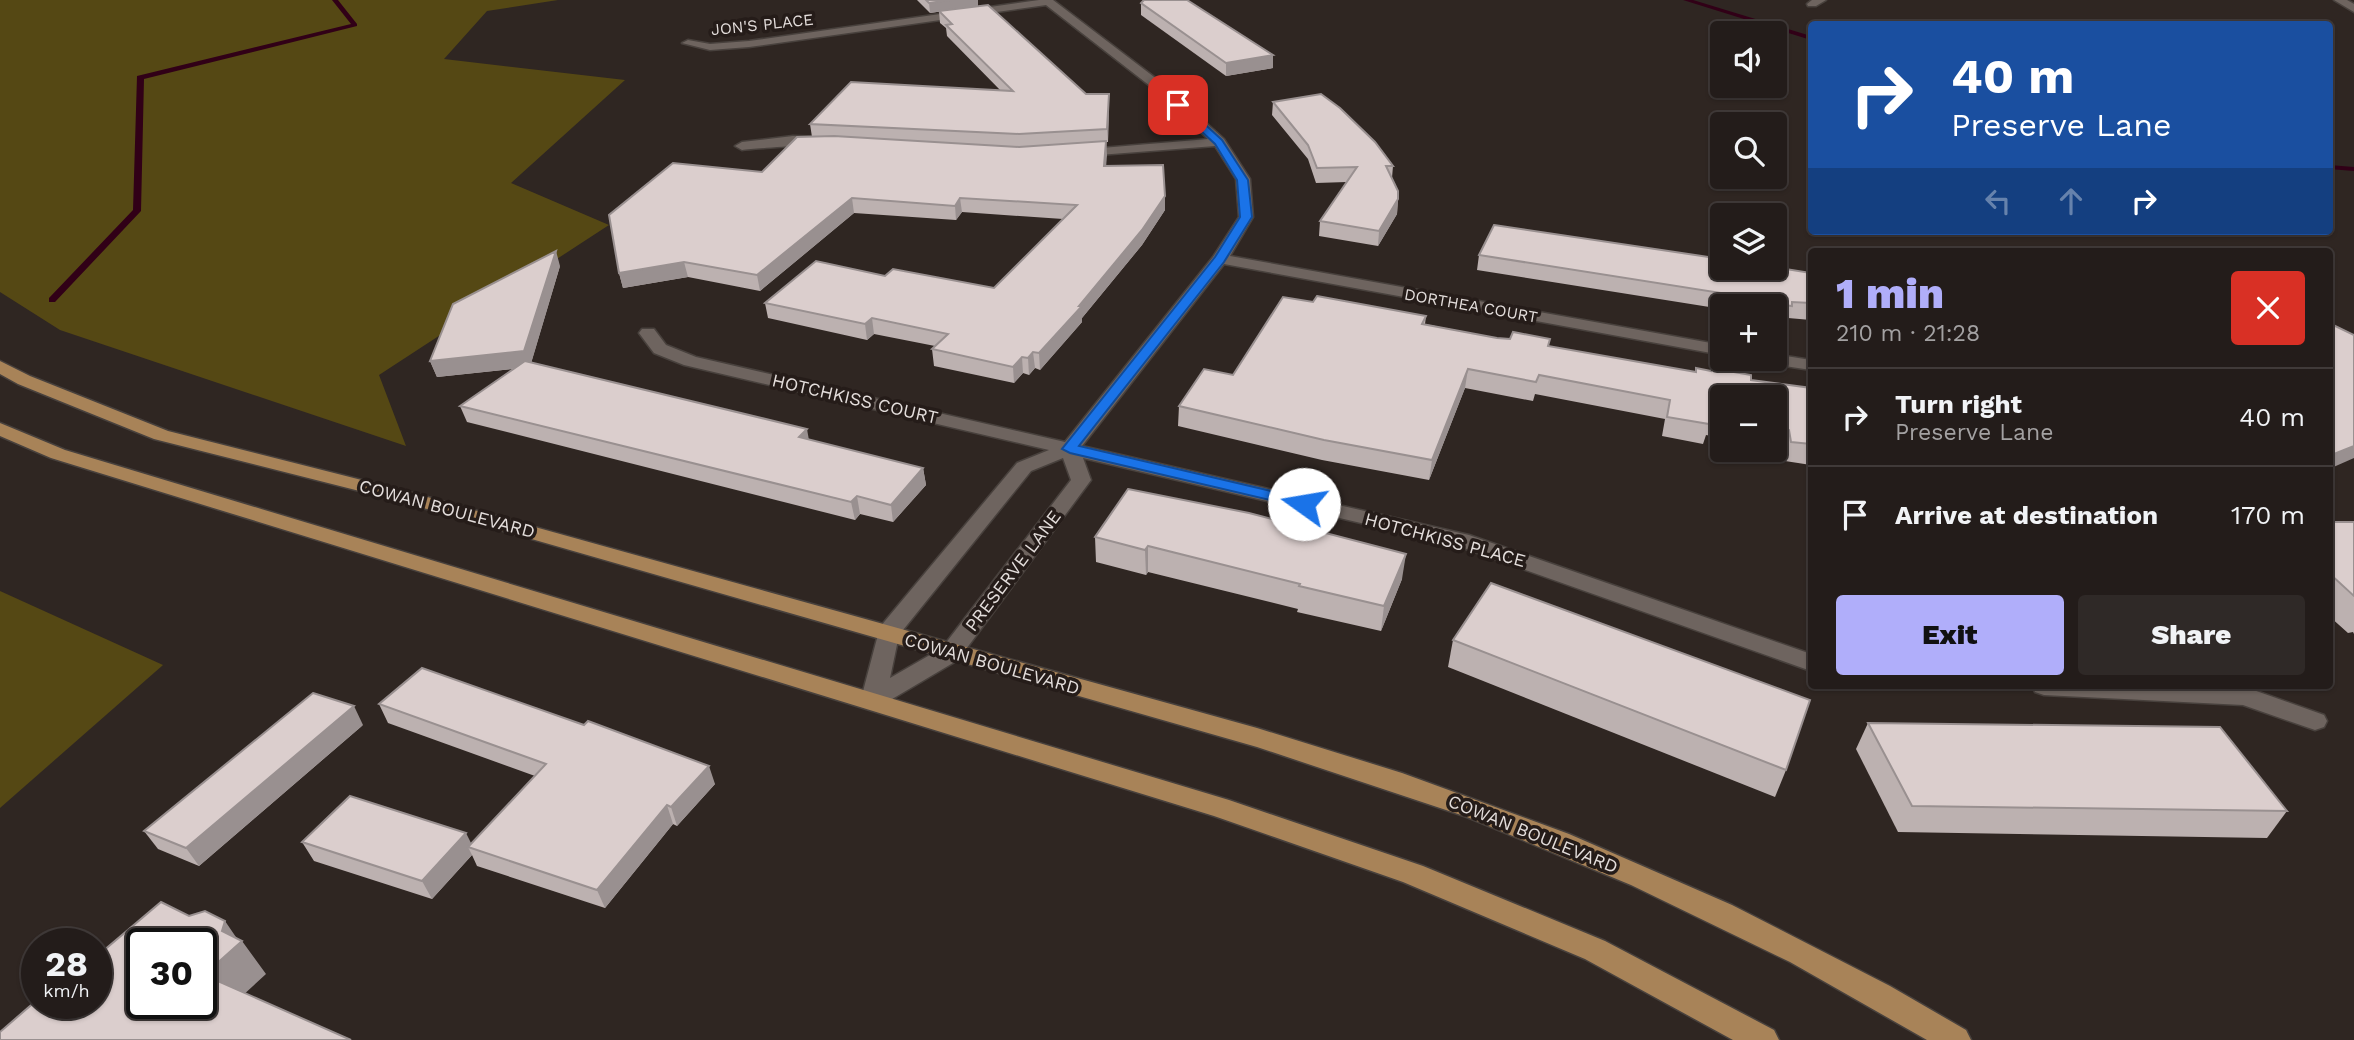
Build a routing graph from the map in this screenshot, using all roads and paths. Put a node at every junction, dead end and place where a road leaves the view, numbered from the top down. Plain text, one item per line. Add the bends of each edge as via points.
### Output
1 (2339, 0) edge
2 (1047, 1) edge
3 (2354, 9) edge
4 (688, 43) dead end
5 (842, 142) edge
6 (1219, 142) junction
7 (742, 146) dead end
8 (1063, 154) edge
9 (1220, 259) junction
10 (648, 333) dead end
11 (1710, 347) edge
12 (1787, 361) edge
13 (1808, 365) edge
14 (0, 366) edge
15 (0, 429) edge
16 (1070, 449) junction
17 (888, 633) junction
18 (950, 654) junction
19 (1808, 662) edge
20 (2104, 689) edge
21 (873, 699) junction
22 (2315, 721) dead end
23 (1763, 1040) edge
24 (1955, 1040) edge

1 - 3 street
2 - 4 street, JON'S PLACE via 749,44 710,47
2 - 6 street via 1158,86
5 - 7 street via 793,140
6 - 8 street
6 - 9 street via 1243,180 1246,217
9 - 11 street, DORTHEA COURT
9 - 16 street
10 - 16 street, HOTCHKISS COURT via 660,349 690,361
12 - 13 street
14 - 17 main road, COWAN BOULEVARD via 161,435 406,497
15 - 21 main road via 58,454
16 - 17 street via 1024,467
16 - 18 street, PRESERVE LANE via 1081,480
16 - 19 street, HOTCHKISS PLACE via 1461,540
17 - 18 main road, COWAN BOULEVARD
17 - 21 street
18 - 21 street, PRESERVE LANE
18 - 24 main road, COWAN BOULEVARD via 1309,753 1509,822 1699,902 1886,998
20 - 22 street via 2245,696
21 - 23 main road via 1220,807 1413,874 1595,950

